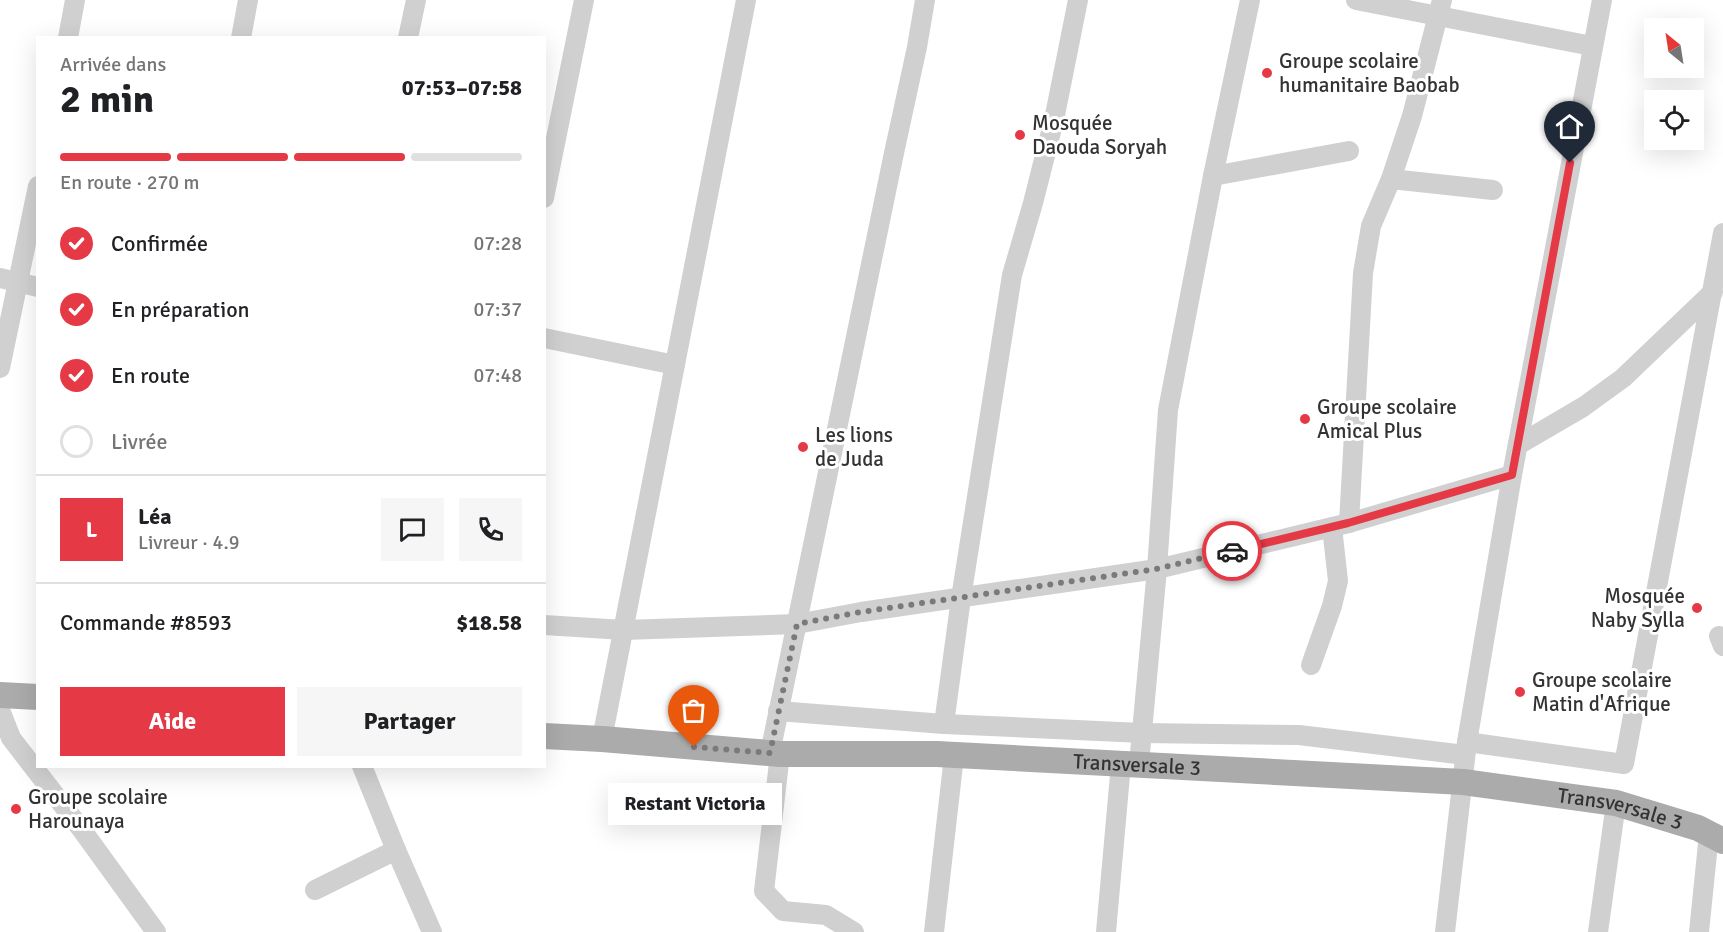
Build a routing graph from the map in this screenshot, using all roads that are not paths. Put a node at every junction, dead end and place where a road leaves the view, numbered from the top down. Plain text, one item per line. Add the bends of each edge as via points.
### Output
1 (75, 0) edge
2 (248, 0) edge
3 (416, 0) edge
4 (584, 0) edge
5 (746, 0) edge
6 (925, 0) edge
7 (1078, 0) edge
8 (1250, 0) edge
9 (1356, 0) edge
10 (1602, 0) edge
11 (1440, 8) edge
12 (68, 36) edge
13 (241, 36) edge
14 (408, 36) edge
15 (1592, 46) junction
16 (1349, 151) dead end
17 (1213, 176) junction
18 (1391, 179) junction
19 (546, 188) edge
20 (1493, 190) dead end
21 (36, 192) edge
22 (1723, 233) edge
23 (9, 280) edge
24 (36, 287) edge
25 (1717, 288) edge
26 (546, 338) edge
27 (675, 365) junction
28 (0, 368) edge
29 (1518, 445) junction
30 (1512, 475) junction
31 (1340, 525) junction
32 (1156, 569) junction
33 (961, 598) junction
34 (797, 624) junction
35 (546, 626) edge
36 (624, 630) junction
37 (1311, 665) dead end
38 (0, 695) edge
39 (36, 697) edge
40 (0, 710) edge
41 (778, 711) junction
42 (944, 724) junction
43 (1142, 733) junction
44 (546, 736) edge
45 (602, 739) junction
46 (1466, 748) junction
47 (775, 753) junction
48 (954, 756) junction
49 (1130, 764) junction
50 (363, 768) edge
51 (1463, 782) junction
52 (1616, 803) junction
53 (1716, 838) edge
54 (396, 850) junction
55 (315, 890) dead end
56 (156, 932) edge
57 (432, 932) edge
58 (854, 932) edge
59 (934, 932) edge
60 (1106, 932) edge
61 (1445, 932) edge
62 (1599, 932) edge
63 (1699, 932) edge

1 - 12 street
2 - 13 street
3 - 14 street
4 - 19 street
5 - 27 street
6 - 34 street
7 - 33 street via 1054,120 1012,275
8 - 17 street
9 - 11 street
10 - 15 street
11 - 15 street
11 - 18 street
15 - 29 street
16 - 17 street
17 - 32 street via 1168,410
18 - 20 street
18 - 31 street via 1371,226 1363,273
21 - 23 street
22 - 25 street
23 - 24 street
23 - 28 street
25 - 29 street via 1623,378
25 - 46 street via 1624,764
26 - 27 street
27 - 36 street
29 - 30 street
30 - 31 street
30 - 46 street
31 - 32 street
31 - 37 street via 1338,580
32 - 33 street
32 - 43 street
33 - 34 street
33 - 42 street
34 - 36 street
34 - 41 street
35 - 36 street
36 - 45 street
38 - 39 main road
40 - 56 street via 11,738
41 - 42 street
41 - 47 street
42 - 43 street
43 - 46 street via 1299,735
43 - 49 street
44 - 45 main road, Transversale 3
45 - 47 main road, Transversale 3
46 - 51 street
47 - 48 main road, Transversale 3
47 - 58 street via 764,891 783,911 826,915
48 - 49 main road, Transversale 3
48 - 59 street
49 - 51 main road, Transversale 3
49 - 60 street
50 - 54 street
51 - 52 main road, Transversale 3
51 - 61 street
52 - 53 main road, Transversale 3 via 1698,828
52 - 62 street
53 - 63 street
54 - 55 street
54 - 57 street

